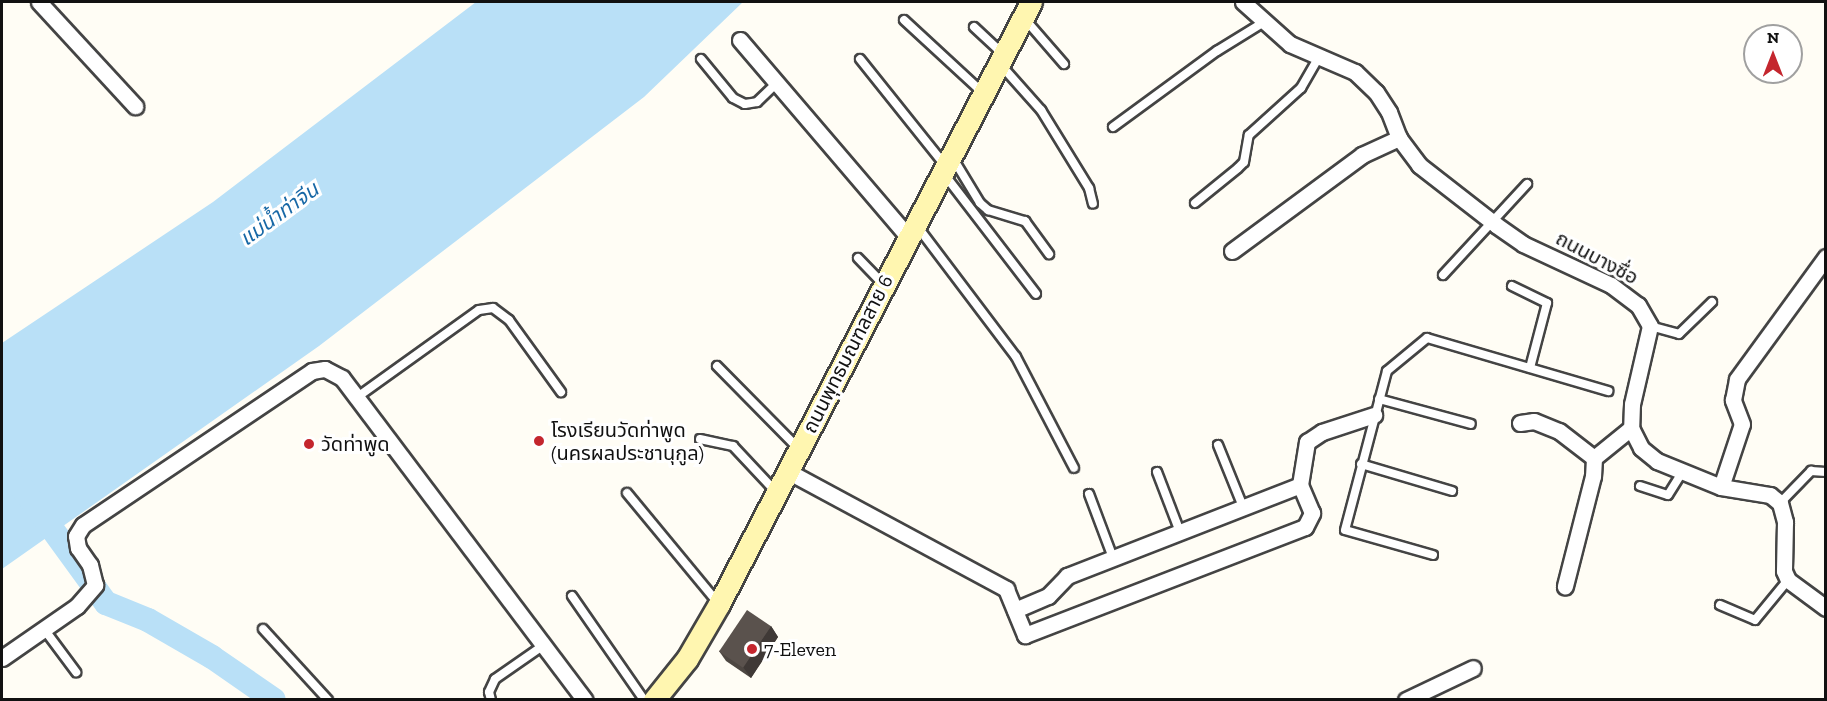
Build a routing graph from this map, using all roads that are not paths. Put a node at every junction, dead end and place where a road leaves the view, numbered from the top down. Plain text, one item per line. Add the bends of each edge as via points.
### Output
1 (39, 2) edge
2 (1244, 2) edge
3 (1027, 9) edge
4 (904, 20) dead end
5 (1264, 22) junction
6 (974, 27) dead end
7 (740, 40) dead end
8 (1319, 57) junction
9 (701, 59) dead end
10 (860, 59) dead end
11 (1001, 59) junction
12 (1064, 64) dead end
13 (777, 83) junction
14 (983, 93) junction
15 (135, 106) dead end
16 (1113, 127) dead end
17 (1399, 138) junction
18 (947, 165) junction
19 (1527, 184) dead end
20 (1195, 203) dead end
21 (1093, 204) dead end
22 (1489, 225) junction
23 (911, 230) junction
24 (1232, 251) dead end
25 (1049, 254) dead end
26 (1826, 257) edge
27 (858, 258) dead end
28 (1443, 275) dead end
29 (883, 284) junction
30 (1512, 286) dead end
31 (1036, 294) dead end
32 (1712, 302) dead end
33 (1650, 326) junction
34 (717, 366) dead end
35 (1530, 368) junction
36 (1608, 391) dead end
37 (561, 392) dead end
38 (356, 398) junction
39 (1378, 399) junction
40 (1374, 415) junction
41 (1520, 423) dead end
42 (1471, 424) dead end
43 (1629, 431) junction
44 (700, 439) dead end
45 (1218, 445) dead end
46 (800, 450) junction
47 (1594, 458) junction
48 (1361, 464) junction
49 (1074, 468) dead end
50 (789, 472) junction
51 (1157, 472) dead end
52 (1826, 472) edge
53 (1681, 476) junction
54 (1300, 485) junction
55 (1640, 486) dead end
56 (1721, 487) junction
57 (1452, 491) dead end
58 (627, 493) dead end
59 (778, 494) junction
60 (1089, 494) dead end
61 (1780, 503) junction
62 (1243, 507) junction
63 (1180, 532) junction
64 (1433, 555) dead end
65 (1113, 558) junction
66 (1786, 582) junction
67 (1565, 586) dead end
68 (572, 596) dead end
69 (719, 604) junction
70 (1720, 605) dead end
71 (1826, 608) edge
72 (1015, 609) junction
73 (263, 628) dead end
74 (44, 629) junction
75 (544, 645) junction
76 (2, 658) edge
77 (1473, 668) dead end
78 (76, 672) dead end
79 (328, 699) edge
80 (491, 699) edge
81 (585, 699) edge
82 (644, 699) edge
83 (654, 699) edge
84 (1406, 699) edge

1 - 15 street
2 - 5 street, ถนนบางซื่อ
3 - 11 main road, ถนนพุทธมณฑลสาย 6
3 - 12 lane
4 - 14 lane
5 - 8 street, ถนนบางซื่อ via 1290,44
5 - 16 lane via 1217,51
6 - 11 lane
7 - 13 street
8 - 17 street, ถนนบางซื่อ via 1355,72 1376,92
8 - 20 lane via 1301,88 1249,135 1244,162
9 - 13 lane via 734,98 745,104 756,102
10 - 18 lane
11 - 14 main road, ถนนพุทธมณฑลสาย 6
11 - 21 lane via 1041,110 1089,188
13 - 23 street
14 - 18 main road, ถนนพุทธมณฑลสาย 6
17 - 22 street, ถนนบางซื่อ via 1419,165
17 - 24 street via 1362,155
18 - 23 main road, ถนนพุทธมณฑลสาย 6
18 - 25 lane via 988,210 1025,221
18 - 31 lane
19 - 22 lane
22 - 28 lane
22 - 33 street, ถนนบางซื่อ via 1627,295 1647,316
23 - 29 main road, ถนนพุทธมณฑลสาย 6
23 - 49 lane via 1016,357
26 - 56 street via 1737,379 1733,400 1742,424
27 - 29 lane
29 - 46 main road, ถนนพุทธมณฑลสาย 6
30 - 35 lane via 1547,303
32 - 33 lane via 1679,334
33 - 43 street via 1636,377
34 - 46 lane
35 - 36 lane
35 - 39 lane via 1427,338 1386,371
37 - 38 lane via 509,320 493,308 479,309
38 - 74 street via 342,378 325,369 312,371 83,525 76,536 78,548 90,565 95,585 77,606
38 - 75 street
39 - 40 lane
39 - 42 lane
40 - 48 lane
40 - 54 street via 1322,432 1307,442
41 - 47 street via 1534,421 1559,431
43 - 47 street
43 - 53 street via 1641,448
44 - 59 lane via 733,446
45 - 62 lane
46 - 50 main road, ถนนพุทธมณฑลสาย 6
47 - 67 street via 1593,476
48 - 57 lane
48 - 64 lane via 1345,530
50 - 59 main road, ถนนพุทธมณฑลสาย 6
50 - 72 street via 1006,589
51 - 63 lane
52 - 61 lane via 1811,471
53 - 55 lane via 1671,493 1663,495
53 - 56 street
54 - 62 street
54 - 72 street via 1312,513 1305,527 1025,635
56 - 61 street via 1770,495
58 - 69 lane
59 - 69 main road, ถนนพุทธมณฑลสาย 6
60 - 65 lane
61 - 66 street via 1785,522
62 - 63 street
63 - 65 street
65 - 72 street via 1067,576 1048,596
66 - 70 lane via 1755,620
66 - 71 street
68 - 82 lane
69 - 83 main road, ถนนพุทธมณฑลสาย 6 via 687,658
73 - 79 lane
74 - 76 street
74 - 78 lane
75 - 80 lane via 495,679 489,692
75 - 81 street
77 - 84 street

